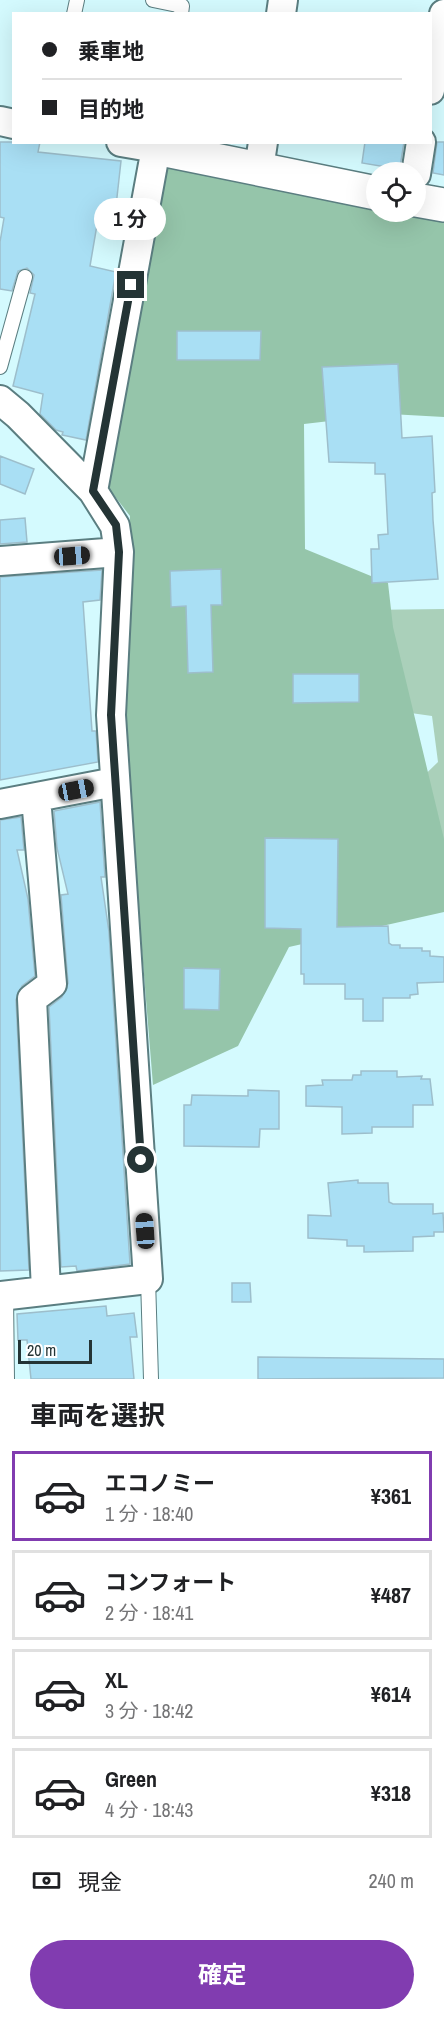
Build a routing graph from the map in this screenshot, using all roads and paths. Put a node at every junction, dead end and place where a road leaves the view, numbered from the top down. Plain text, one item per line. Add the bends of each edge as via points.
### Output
1 (153, 0) edge
2 (181, 12) edge
3 (444, 14) edge
4 (432, 79) edge
5 (421, 144) edge
6 (157, 145) edge
7 (261, 156) edge
8 (418, 162) edge
9 (366, 190) edge
10 (426, 202) edge
11 (444, 205) edge
12 (25, 277) dead end
13 (0, 367) edge
14 (0, 400) edge
15 (93, 491) junction
16 (119, 552) junction
17 (0, 561) edge
18 (115, 782) junction
19 (36, 798) junction
20 (0, 804) edge
21 (148, 1279) junction
22 (46, 1290) junction
23 (3, 1295) edge
24 (7, 1379) edge
25 (151, 1379) edge

1 - 2 lane via 182,6
3 - 4 street
5 - 8 street
6 - 7 street
6 - 15 street
7 - 9 street
10 - 11 street
12 - 13 lane
14 - 15 street
15 - 16 street via 116,525
16 - 17 street
16 - 18 street via 111,715
18 - 19 street
18 - 21 street
19 - 20 street
19 - 22 street via 52,984 32,999
21 - 22 street
21 - 25 lane
22 - 23 street
23 - 24 lane

